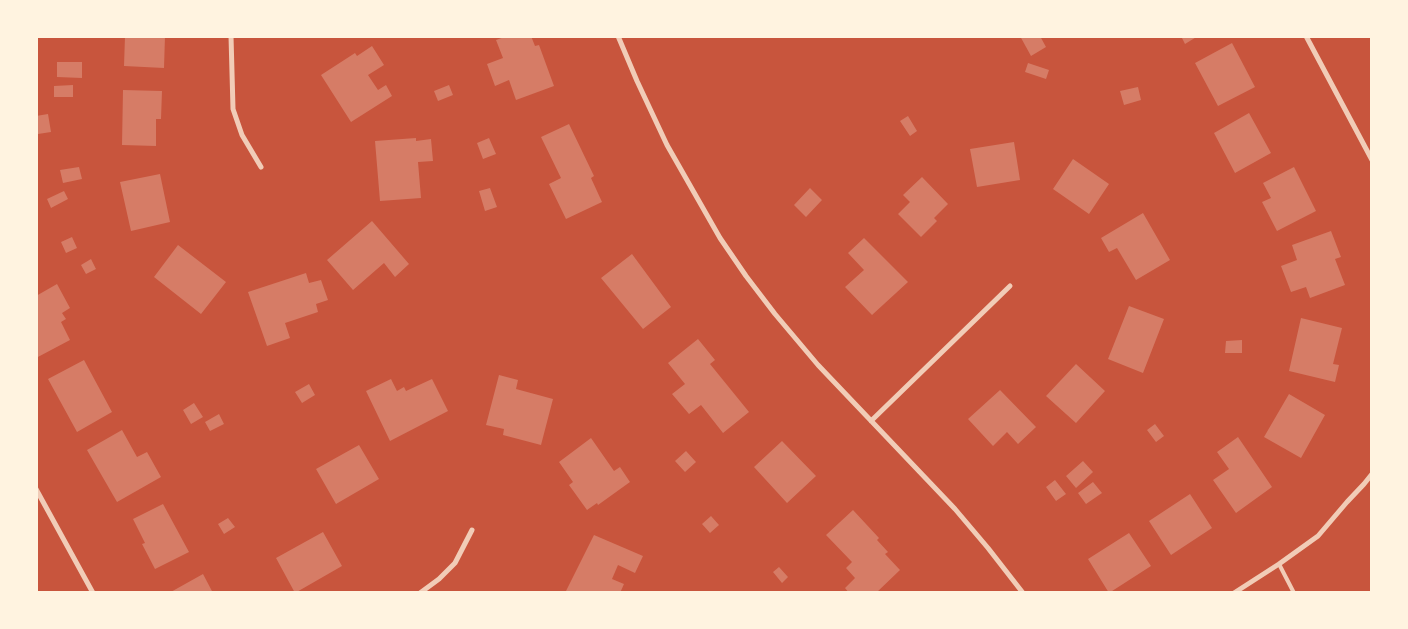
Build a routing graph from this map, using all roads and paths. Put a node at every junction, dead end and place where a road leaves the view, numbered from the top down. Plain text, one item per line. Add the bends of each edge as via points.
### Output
1 (231, 36) edge
2 (618, 36) edge
3 (1306, 36) edge
4 (1372, 160) edge
5 (261, 167) dead end
6 (1010, 286) dead end
7 (871, 421) junction
8 (1372, 474) edge
9 (36, 489) edge
10 (472, 530) dead end
11 (1279, 564) junction
12 (93, 593) edge
13 (420, 593) edge
14 (1022, 593) edge
15 (1234, 593) edge
16 (1294, 593) edge

1 - 5 street via 233,109 242,135
2 - 7 street via 667,145 725,245 775,314
3 - 4 street
6 - 7 street
7 - 14 street via 954,509
8 - 11 street via 1318,536
9 - 12 street
10 - 13 street via 455,563
11 - 15 street
11 - 16 lane

